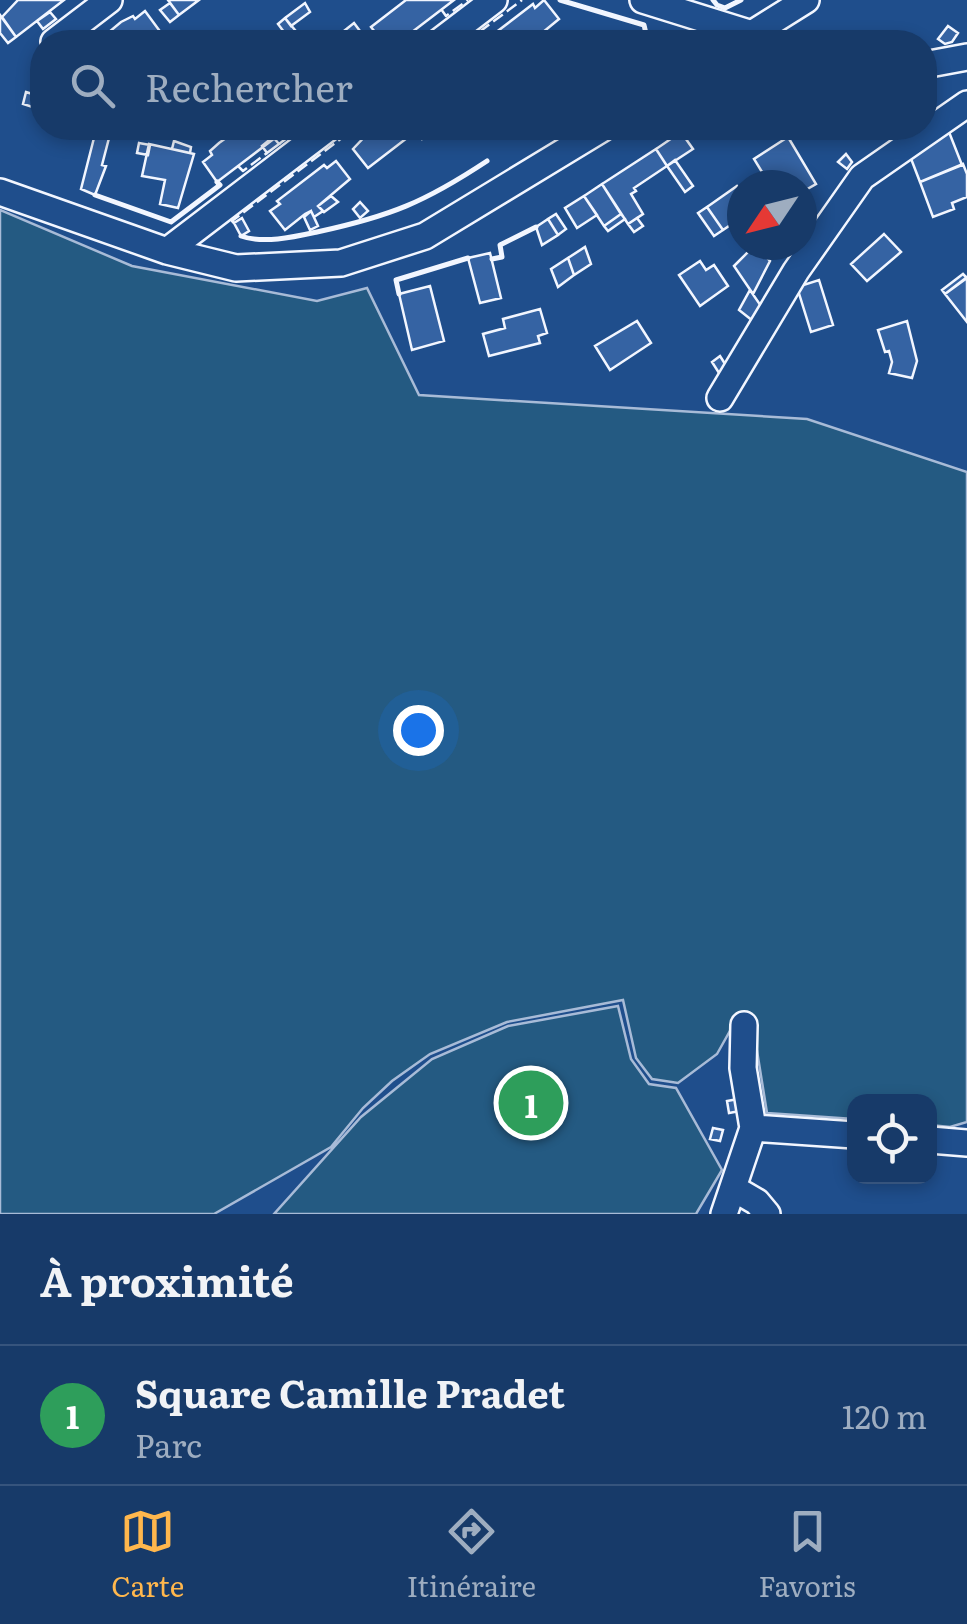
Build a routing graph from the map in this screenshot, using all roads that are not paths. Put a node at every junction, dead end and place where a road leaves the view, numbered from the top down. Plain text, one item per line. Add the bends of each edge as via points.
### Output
1 (109, 0) edge
2 (494, 0) edge
3 (644, 0) edge
4 (806, 0) edge
5 (70, 30) edge
6 (455, 30) edge
7 (724, 30) edge
8 (765, 30) edge
9 (967, 56) edge
10 (937, 62) edge
11 (967, 104) edge
12 (937, 125) edge
13 (312, 140) edge
14 (583, 140) edge
15 (915, 140) edge
16 (0, 192) edge
17 (166, 251) junction
18 (720, 398) dead end
19 (744, 1025) dead end
20 (753, 1128) junction
21 (847, 1135) edge
22 (937, 1141) edge
23 (967, 1143) edge
24 (733, 1188) junction
25 (724, 1214) edge
26 (767, 1214) edge

1 - 5 street
2 - 6 street
3 - 7 street
4 - 8 street
9 - 10 street
11 - 12 street
13 - 17 street
14 - 17 street via 425,236 341,262 236,268
15 - 18 street via 862,177
16 - 17 street
19 - 20 street via 742,1068
20 - 21 street
20 - 24 street
22 - 23 street
24 - 25 street
24 - 26 street

